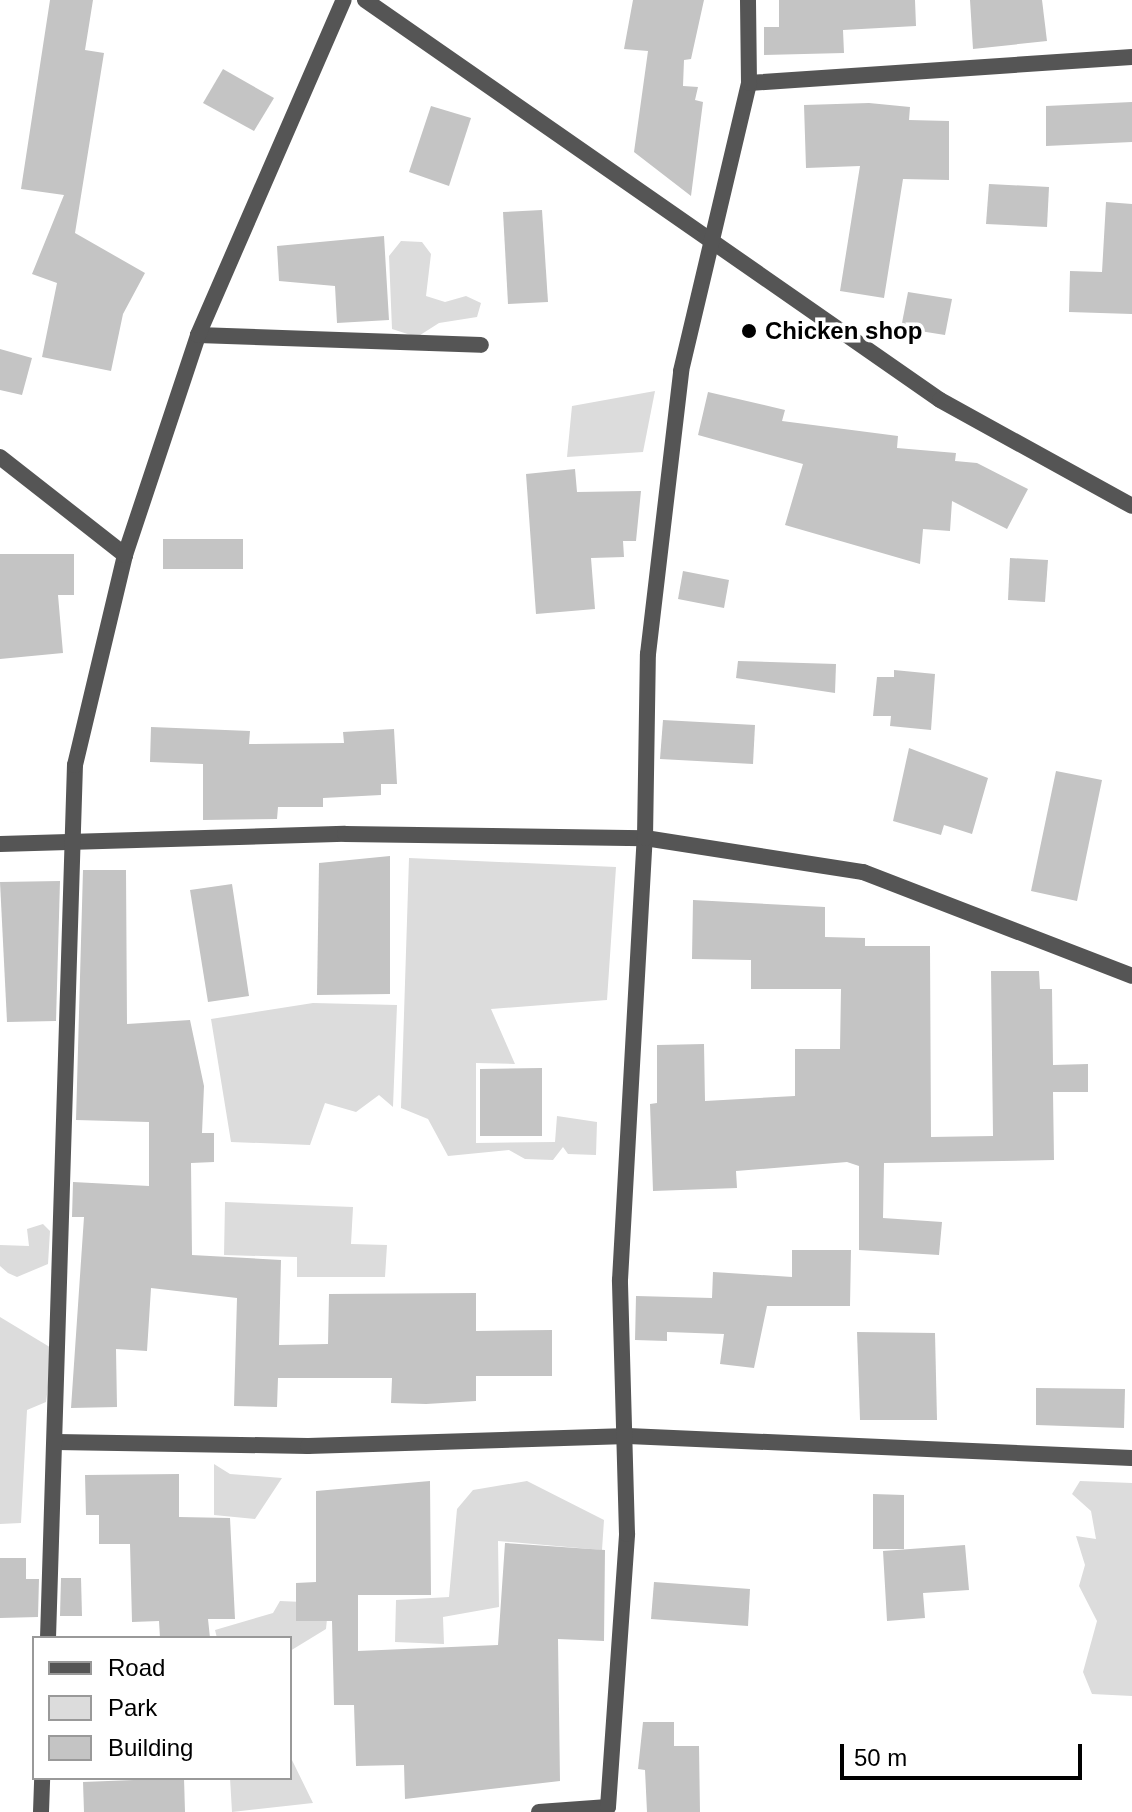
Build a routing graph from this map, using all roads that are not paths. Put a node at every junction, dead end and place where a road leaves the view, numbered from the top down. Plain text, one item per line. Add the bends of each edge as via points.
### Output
1 (344, 0) edge
2 (365, 0) edge
3 (748, 0) edge
4 (1132, 57) edge
5 (749, 83) junction
6 (711, 247) junction
7 (198, 335) junction
8 (481, 345) dead end
9 (0, 457) edge
10 (1132, 506) edge
11 (125, 555) junction
12 (645, 838) junction
13 (71, 842) junction
14 (0, 844) edge
15 (1132, 976) edge
16 (628, 1436) junction
17 (56, 1442) junction
18 (1132, 1458) edge
19 (48, 1636) edge
20 (42, 1780) edge
21 (608, 1809) edge
22 (41, 1812) edge
23 (539, 1812) edge

1 - 7 street
2 - 6 street
3 - 5 street
4 - 5 street
5 - 6 street
6 - 10 street via 940,400
6 - 12 street via 681,371 648,654
7 - 8 street
7 - 11 street
9 - 11 street
11 - 13 street via 75,765
12 - 13 street via 345,834
12 - 15 street via 863,872
12 - 16 street via 620,1280
13 - 14 street
13 - 17 street
16 - 17 street via 308,1446
16 - 18 street
16 - 21 street
17 - 19 street
20 - 22 street
21 - 23 street

